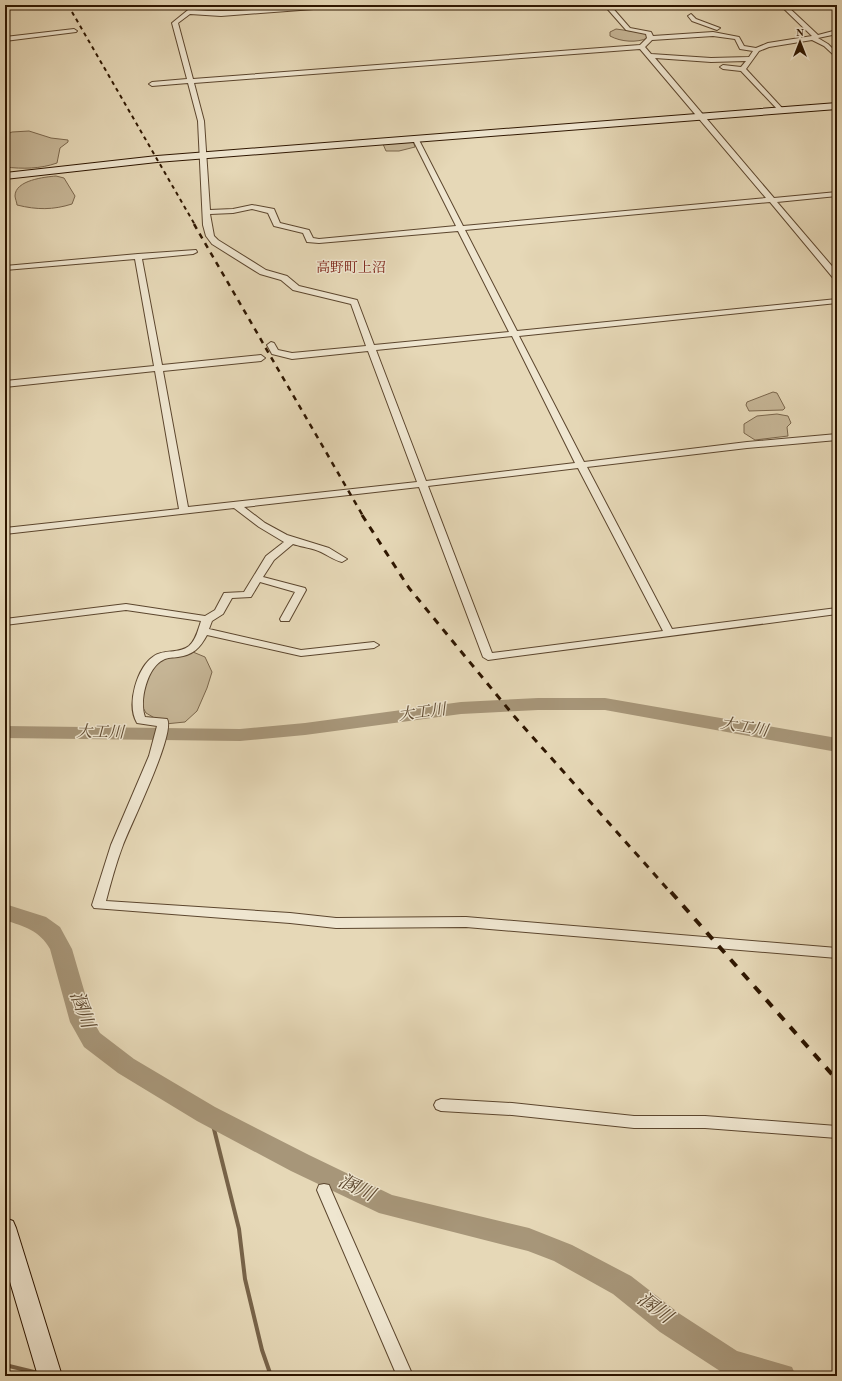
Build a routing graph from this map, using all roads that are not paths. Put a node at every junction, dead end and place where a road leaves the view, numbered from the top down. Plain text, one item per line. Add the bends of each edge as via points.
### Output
1 (340, 5) edge
2 (607, 5) edge
3 (783, 5) edge
4 (192, 8) edge
5 (691, 16) dead end
6 (720, 21) dead end
7 (717, 28) junction
8 (74, 31) dead end
9 (837, 32) edge
10 (713, 34) junction
11 (650, 38) junction
12 (815, 38) junction
13 (5, 39) edge
14 (642, 47) junction
15 (757, 50) junction
16 (650, 56) junction
17 (837, 56) edge
18 (750, 59) junction
19 (723, 67) dead end
20 (743, 69) junction
21 (190, 81) junction
22 (152, 84) dead end
23 (837, 106) edge
24 (781, 110) junction
25 (701, 116) junction
26 (416, 140) junction
27 (204, 156) junction
28 (5, 176) edge
29 (837, 194) edge
30 (773, 200) junction
31 (207, 212) junction
32 (461, 227) junction
33 (193, 252) dead end
34 (138, 256) junction
35 (5, 268) edge
36 (837, 277) edge
37 (837, 301) edge
38 (515, 333) junction
39 (272, 345) dead end
40 (371, 348) junction
41 (261, 358) dead end
42 (159, 368) junction
43 (5, 384) edge
44 (837, 436) edge
45 (581, 466) junction
46 (422, 484) junction
47 (236, 505) junction
48 (184, 510) junction
49 (5, 531) edge
50 (291, 541) junction
51 (342, 559) dead end
52 (257, 578) junction
53 (837, 611) edge
54 (207, 618) junction
55 (285, 619) dead end
56 (5, 622) edge
57 (203, 631) junction
58 (669, 633) junction
59 (374, 645) dead end
60 (837, 953) edge
61 (441, 1105) dead end
62 (837, 1132) edge
63 (324, 1190) dead end
64 (5, 1228) edge
65 (50, 1376) edge
66 (405, 1376) edge

1 - 4 street via 221,14
2 - 11 street via 628,29 649,33
3 - 12 street
4 - 21 street via 175,23
5 - 7 street via 694,20
6 - 7 street via 721,24
7 - 10 street
8 - 13 street
9 - 12 street
10 - 11 street
10 - 15 street via 736,38 742,48
11 - 14 street
12 - 15 street via 768,45
12 - 17 street
14 - 16 street
14 - 21 street
15 - 18 street
16 - 18 street via 711,60
16 - 25 street
18 - 20 street
19 - 20 street
20 - 24 street
21 - 22 street
21 - 27 street via 201,121
23 - 24 street
24 - 25 street
25 - 26 street
25 - 30 street
26 - 27 street
26 - 32 street
27 - 28 street
27 - 31 street
29 - 30 street
30 - 32 street
30 - 36 street
31 - 32 street via 252,207 271,210 277,224 306,232 310,240 319,241
31 - 40 street via 210,236 232,254 263,272 284,278 296,288 354,302
32 - 38 street
33 - 34 street
34 - 35 street
34 - 42 street
37 - 38 street
38 - 40 street
38 - 45 street
39 - 40 street via 275,352 292,356
40 - 46 street
41 - 42 street
42 - 43 street
42 - 48 street
44 - 45 street
45 - 46 street
45 - 58 street
46 - 47 street
46 - 58 street via 488,657
47 - 48 street
47 - 50 street via 262,527
48 - 49 street
50 - 51 street via 325,550
50 - 52 street via 270,558
52 - 54 street via 247,595 228,596 219,612
52 - 55 street via 301,590
53 - 58 street
54 - 56 street via 126,607
54 - 57 street
57 - 59 street via 300,653
57 - 60 street via 192,649 159,657 146,671 138,699 138,711 141,720 163,722 163,726 158,748 117,845 98,905 336,922 466,922
61 - 62 street via 512,1109 634,1122 705,1122
63 - 66 street
64 - 65 street

